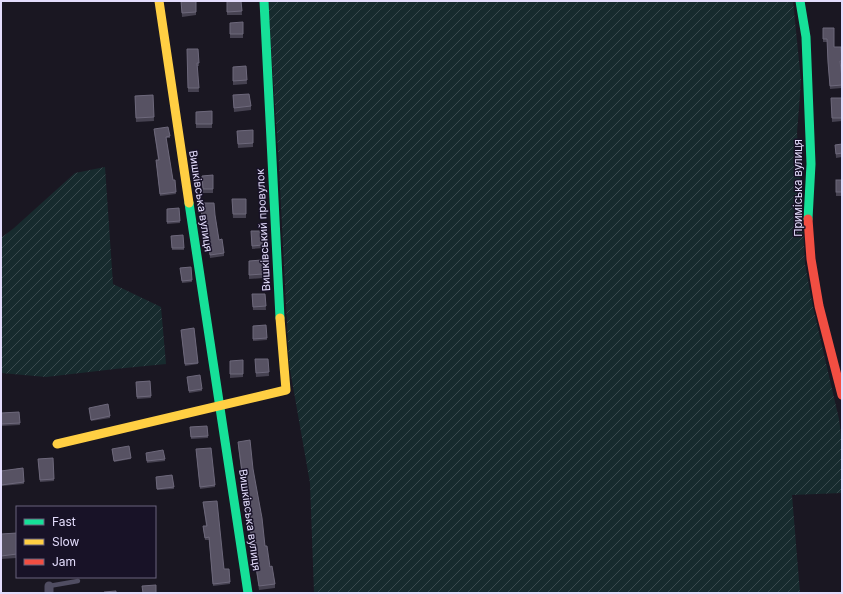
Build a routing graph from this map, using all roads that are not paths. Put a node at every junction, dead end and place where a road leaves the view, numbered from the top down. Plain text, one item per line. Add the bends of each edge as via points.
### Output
1 (159, 1) edge
2 (264, 1) edge
3 (800, 1) edge
4 (842, 395) edge
5 (220, 404) junction
6 (57, 444) dead end
7 (78, 581) dead end
8 (49, 590) edge
9 (248, 593) edge

1 - 5 street, Вишківська вулиця
2 - 5 street, Вишківський провулок via 286,390
3 - 4 street, Приміська вулиця via 807,53 811,164 808,216 811,259 819,306
5 - 6 street
5 - 9 street, Вишківська вулиця
7 - 8 lane

